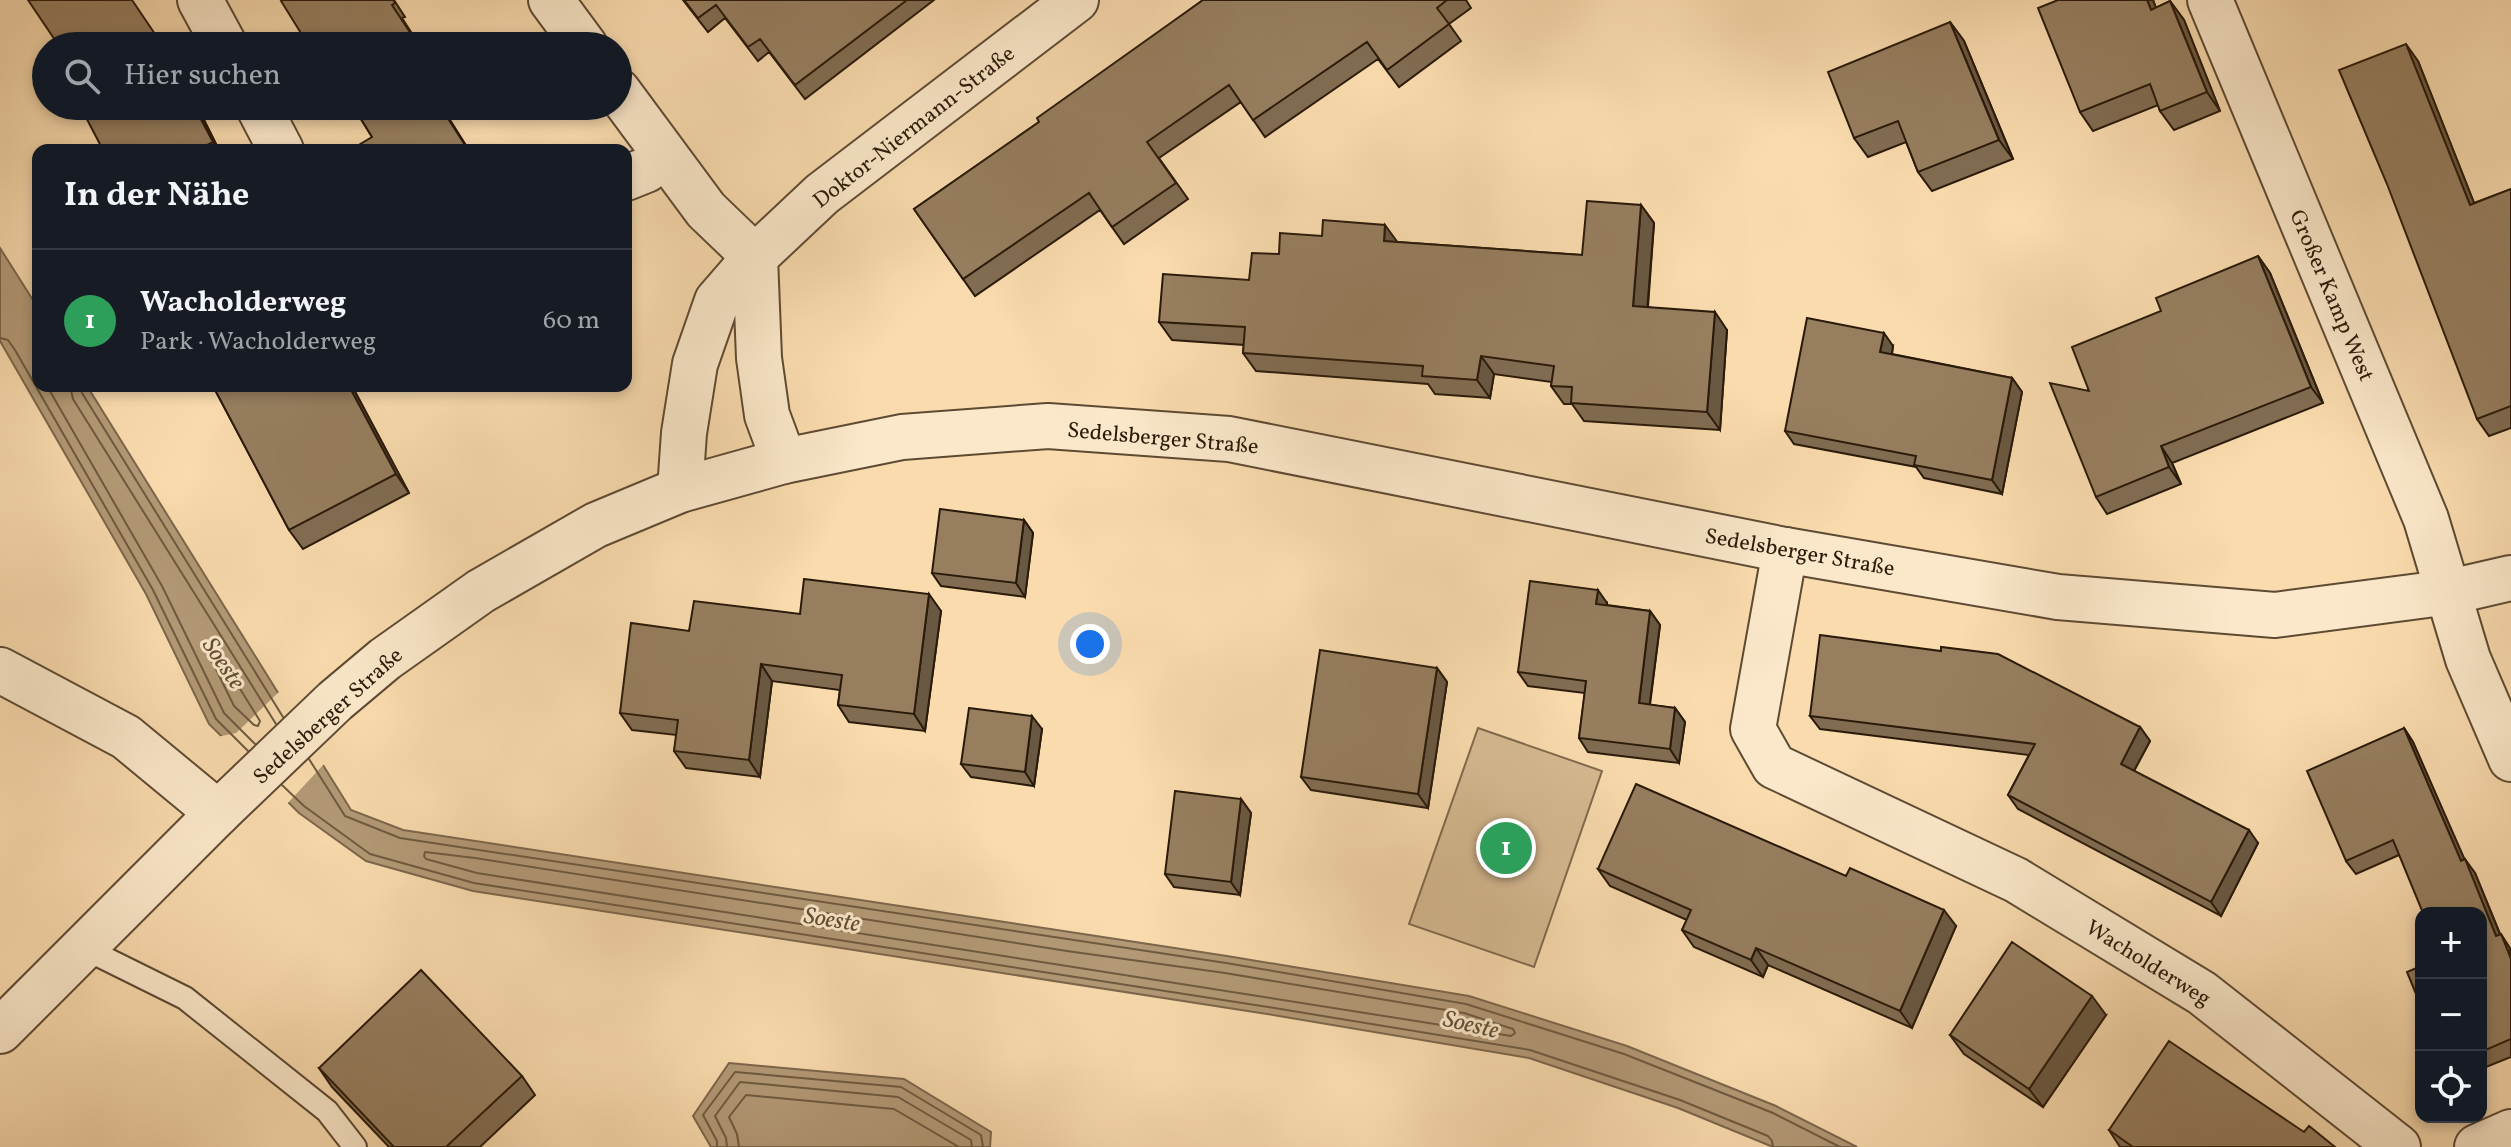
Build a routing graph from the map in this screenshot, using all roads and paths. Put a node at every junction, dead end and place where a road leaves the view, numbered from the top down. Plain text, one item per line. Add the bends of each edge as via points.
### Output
1 (200, 0) edge
2 (551, 0) edge
3 (1076, 0) edge
4 (2210, 0) edge
5 (217, 32) edge
6 (575, 32) edge
7 (632, 110) edge
8 (265, 120) edge
9 (278, 144) edge
10 (666, 156) junction
11 (632, 176) edge
12 (755, 257) junction
13 (784, 461) junction
14 (680, 490) junction
15 (1785, 550) junction
16 (2511, 578) edge
17 (2450, 592) junction
18 (0, 670) edge
19 (2511, 759) edge
20 (230, 802) junction
21 (84, 948) junction
22 (0, 1031) edge
23 (2511, 1132) edge
24 (355, 1147) edge
25 (2398, 1147) edge
26 (2477, 1147) edge

1 - 5 street
2 - 6 street
3 - 12 street, Doktor-Niermann-Straße via 822,194
4 - 17 street, Großer Kamp West via 2426,519
7 - 10 street
8 - 9 street
10 - 11 street
10 - 12 street via 706,210
12 - 13 street via 767,415
12 - 14 street, Doktor-Niermann-Straße via 717,301 695,364
13 - 14 street, Sedelsberger Straße
13 - 15 street, Sedelsberger Straße via 902,437 1048,426 1229,439
14 - 20 street, Sedelsberger Straße via 596,525 481,591 335,701
15 - 17 street, Sedelsberger Straße via 2058,597 2275,615
15 - 25 street, Wacholderweg via 1753,729 1774,766 2016,880 2189,984
16 - 17 street, Sedelsberger Straße
17 - 19 street, Großer Kamp West via 2468,659
18 - 20 street via 126,737
20 - 21 street, Sedelsberger Straße
21 - 22 street, Sedelsberger Straße
21 - 24 lane via 185,998 327,1111
23 - 26 street

